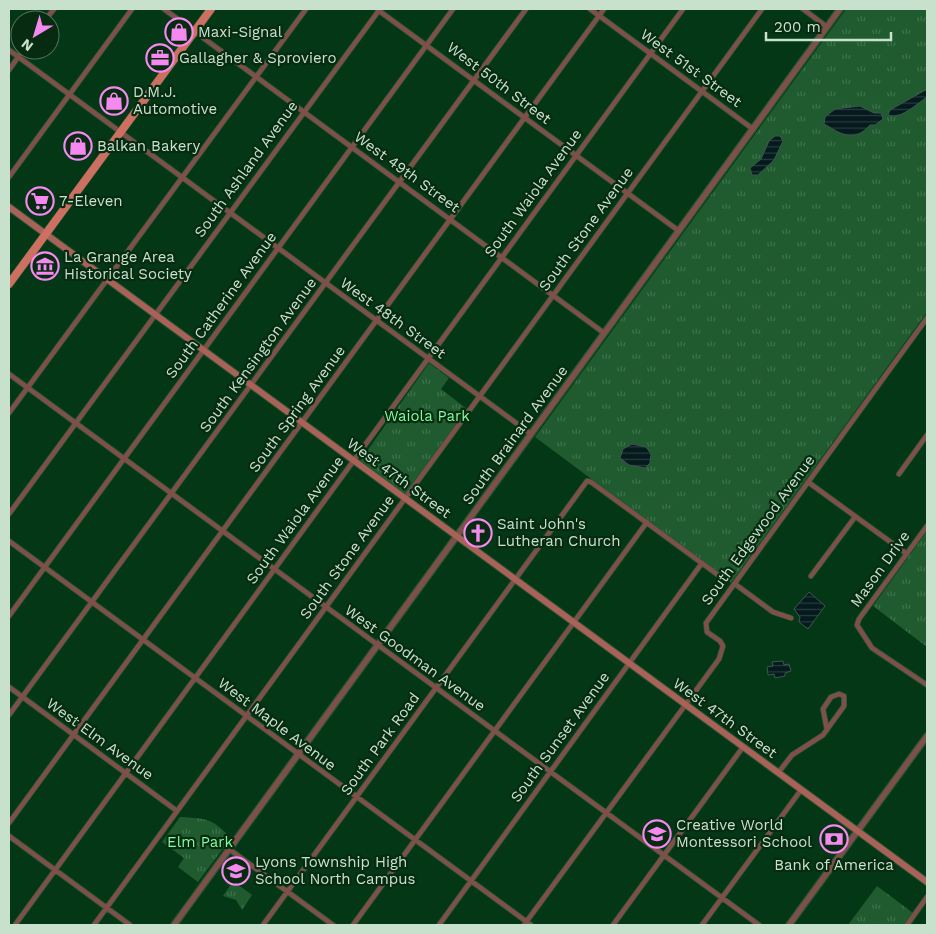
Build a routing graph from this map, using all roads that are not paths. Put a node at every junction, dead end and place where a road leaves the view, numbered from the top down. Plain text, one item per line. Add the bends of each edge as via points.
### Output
1 (132, 9) edge
2 (164, 9) edge
3 (211, 9) edge
4 (306, 9) edge
5 (378, 9) edge
6 (453, 9) edge
7 (526, 9) edge
8 (590, 9) edge
9 (604, 9) edge
10 (683, 9) edge
11 (762, 9) edge
12 (803, 9) edge
13 (840, 9) edge
14 (599, 16) junction
15 (827, 27) junction
16 (195, 31) junction
17 (426, 45) junction
18 (650, 54) junction
19 (22, 60) edge
20 (256, 77) junction
21 (474, 80) junction
22 (702, 91) junction
23 (69, 94) junction
24 (303, 111) junction
25 (525, 118) junction
26 (753, 129) junction
27 (120, 132) junction
28 (352, 147) junction
29 (576, 156) junction
30 (9, 177) edge
31 (181, 177) junction
32 (399, 182) junction
33 (627, 193) junction
34 (9, 207) edge
35 (229, 213) junction
36 (450, 220) junction
37 (679, 231) junction
38 (45, 235) junction
39 (277, 249) junction
40 (502, 258) junction
41 (108, 280) junction
42 (9, 284) edge
43 (325, 284) junction
44 (552, 295) junction
45 (155, 316) junction
46 (927, 318) edge
47 (377, 321) junction
48 (925, 325) edge
49 (604, 333) junction
50 (203, 350) junction
51 (428, 359) junction
52 (9, 374) edge
53 (251, 385) junction
54 (27, 388) junction
55 (479, 397) junction
56 (9, 413) edge
57 (303, 423) junction
58 (75, 424) junction
59 (531, 434) junction
60 (927, 435) edge
61 (123, 459) junction
62 (354, 460) junction
63 (899, 474) dead end
64 (808, 482) junction
65 (171, 494) junction
66 (405, 498) junction
67 (9, 514) edge
68 (855, 517) junction
69 (647, 522) junction
70 (927, 526) edge
71 (223, 532) junction
72 (457, 536) junction
73 (9, 542) edge
74 (907, 554) junction
75 (702, 563) junction
76 (44, 568) junction
77 (274, 570) junction
78 (812, 576) dead end
79 (515, 579) junction
80 (725, 580) dead end
81 (735, 584) junction
82 (92, 603) junction
83 (326, 608) junction
84 (9, 616) edge
85 (791, 618) dead end
86 (573, 622) junction
87 (144, 641) junction
88 (377, 646) junction
89 (629, 663) junction
90 (195, 678) junction
91 (927, 685) edge
92 (9, 687) edge
93 (435, 688) junction
94 (22, 697) junction
95 (686, 705) junction
96 (9, 715) edge
97 (246, 717) junction
98 (827, 730) junction
99 (494, 731) junction
100 (74, 734) junction
101 (927, 736) edge
102 (743, 747) junction
103 (298, 755) junction
104 (126, 772) junction
105 (550, 772) junction
106 (778, 773) junction
107 (801, 790) junction
108 (356, 798) junction
109 (177, 811) junction
110 (606, 814) junction
111 (9, 824) edge
112 (858, 831) junction
113 (9, 836) edge
114 (415, 840) junction
115 (229, 849) junction
116 (664, 856) junction
117 (55, 870) junction
118 (471, 882) junction
119 (927, 882) edge
120 (288, 892) junction
121 (927, 897) edge
122 (722, 898) junction
123 (107, 908) junction
124 (527, 924) edge
125 (14, 925) edge
126 (94, 925) edge
127 (130, 925) edge
128 (174, 925) edge
129 (263, 925) edge
130 (333, 925) edge
131 (353, 925) edge
132 (439, 925) edge
133 (613, 925) edge
134 (702, 925) edge
135 (759, 925) edge
136 (789, 925) edge
137 (907, 925) edge

1 - 23 street
2 - 16 street, West 49th Street
3 - 16 main road
4 - 20 street
5 - 17 street, West 50th Street
5 - 24 street, South Ashland Avenue
6 - 17 street, South Catherine Avenue
7 - 21 street, South Kensington Avenue
8 - 14 street, West 51st Street
9 - 14 street, South Spring Avenue
10 - 18 street, South Waiola Avenue
11 - 22 street, South Stone Avenue
12 - 15 street
13 - 15 street, South Brainard Avenue
14 - 18 street, West 51st Street
14 - 25 street, South Spring Avenue
15 - 26 street, South Brainard Avenue
16 - 20 street, West 49th Street
16 - 27 main road
17 - 21 street, West 50th Street
17 - 28 street, South Catherine Avenue
18 - 22 street, West 51st Street
18 - 29 street, South Waiola Avenue
19 - 23 street, West 48th Street
20 - 24 street, West 49th Street
20 - 31 street
21 - 25 street, West 50th Street
21 - 32 street, South Kensington Avenue
22 - 26 street, West 51st Street
22 - 33 street, South Stone Avenue
23 - 27 street, West 48th Street
23 - 30 street
24 - 28 street, West 49th Street
24 - 35 street, South Ashland Avenue
25 - 29 street, West 50th Street
25 - 36 street, South Spring Avenue
26 - 37 street, South Brainard Avenue
27 - 31 street, West 48th Street
27 - 38 main road
28 - 32 street, West 49th Street
28 - 39 street, South Catherine Avenue
29 - 33 street, West 50th Street
29 - 40 street, South Waiola Avenue
31 - 35 street, West 48th Street
31 - 41 street
32 - 36 street, West 49th Street
32 - 43 street, South Kensington Avenue
33 - 37 street, West 50th Street
33 - 44 street, South Stone Avenue
34 - 38 main road, West 47th Street
35 - 39 street, West 48th Street
35 - 45 street, South Ashland Avenue
36 - 40 street, West 49th Street
36 - 47 street, South Spring Avenue
37 - 49 street, South Brainard Avenue
38 - 41 main road, West 47th Street
38 - 42 main road
39 - 43 street, West 48th Street
39 - 50 street, South Catherine Avenue
40 - 44 street, West 49th Street
40 - 51 street, South Waiola Avenue
41 - 45 main road, West 47th Street
41 - 54 street
43 - 47 street, West 48th Street
43 - 53 street, South Kensington Avenue
44 - 49 street, West 49th Street
44 - 55 street, South Stone Avenue
45 - 50 main road, West 47th Street
45 - 58 street, South Ashland Avenue
46 - 48 street, South Edgewood Avenue
47 - 51 street, West 48th Street
47 - 57 street, South Spring Avenue
48 - 64 street, South Edgewood Avenue
49 - 59 street, South Brainard Avenue
50 - 53 main road, West 47th Street
50 - 61 street, South Catherine Avenue
51 - 55 street, West 48th Street
51 - 62 street, South Waiola Avenue
52 - 54 street, West Goodman Avenue
53 - 57 main road, West 47th Street
53 - 65 street, South Kensington Avenue
54 - 56 street
54 - 58 street, West Goodman Avenue
55 - 59 street, West 48th Street
55 - 66 street, South Stone Avenue
57 - 62 main road, West 47th Street
57 - 71 street, South Spring Avenue
58 - 61 street, West Goodman Avenue
58 - 67 street, South Ashland Avenue
59 - 72 street, South Brainard Avenue
60 - 63 street
61 - 65 street, West Goodman Avenue
61 - 76 street, South Catherine Avenue
62 - 66 main road, West 47th Street
62 - 77 street, South Waiola Avenue
64 - 68 street
64 - 81 street, South Edgewood Avenue
65 - 71 street, West Goodman Avenue
65 - 82 street, South Kensington Avenue
66 - 72 main road, West 47th Street
66 - 83 street, South Stone Avenue
68 - 74 street
68 - 78 street
69 - 75 street
69 - 79 street, South Park Road via 588,481
69 - 86 street
70 - 74 street, Mason Drive
71 - 77 street, West Goodman Avenue
71 - 87 street, South Spring Avenue
72 - 79 main road, West 47th Street
72 - 88 street, South Brainard Avenue
73 - 76 street, West Maple Avenue
74 - 91 street, Mason Drive via 859,619 858,625 872,648
75 - 80 street
75 - 89 street, South Sunset Avenue
76 - 82 street, West Maple Avenue
76 - 84 street, South Catherine Avenue
77 - 83 street, West Goodman Avenue
77 - 90 street, South Waiola Avenue
79 - 86 main road, West 47th Street
79 - 93 street, South Park Road
81 - 85 street via 773,612
81 - 95 street, South Edgewood Avenue via 705,625 707,632 720,641 723,652
82 - 87 street, West Maple Avenue
82 - 94 street, South Kensington Avenue
83 - 88 street, West Goodman Avenue
83 - 97 street, South Stone Avenue
86 - 89 main road, West 47th Street
86 - 99 street
87 - 90 street, West Maple Avenue
87 - 100 street, South Spring Avenue
88 - 93 street, West Goodman Avenue
88 - 103 street, South Brainard Avenue
89 - 95 main road, West 47th Street
89 - 105 street, South Sunset Avenue
90 - 97 street, West Maple Avenue
90 - 104 street, South Waiola Avenue
92 - 94 street, West Elm Avenue
93 - 99 street, West Goodman Avenue
93 - 108 street, South Park Road
94 - 96 street, South Kensington Avenue
94 - 100 street, West Elm Avenue
95 - 102 main road, West 47th Street
95 - 110 street, South Edgewood Avenue
97 - 103 street, West Maple Avenue
97 - 109 street, South Stone Avenue
98 - 98 street via 844,706 844,696 831,697 823,709
98 - 106 street via 817,741 792,755
99 - 105 street, West Goodman Avenue
99 - 114 street
100 - 104 street, West Elm Avenue
100 - 111 street, South Spring Avenue
101 - 112 street
102 - 106 main road, West 47th Street
102 - 116 street
103 - 108 street, West Maple Avenue
103 - 115 street, South Brainard Avenue
104 - 109 street, West Elm Avenue
104 - 117 street, South Waiola Avenue
105 - 110 street, West Goodman Avenue
105 - 118 street, South Sunset Avenue
106 - 107 main road, West 47th Street
107 - 112 main road, West 47th Street
107 - 122 street
108 - 114 street, West Maple Avenue
108 - 120 street, South Park Road
109 - 123 street, South Stone Avenue
110 - 116 street, West Goodman Avenue
110 - 124 street, South Edgewood Avenue
112 - 119 main road, West 47th Street
112 - 136 street
113 - 117 street
114 - 118 street, West Maple Avenue
114 - 131 street
115 - 120 street
115 - 128 street, South Brainard Avenue
116 - 122 street, West Goodman Avenue
116 - 133 street
117 - 123 street
117 - 125 street, South Waiola Avenue
118 - 124 street, West Maple Avenue
118 - 132 street, South Sunset Avenue
120 - 129 street, South Park Road
120 - 130 street
121 - 137 street
122 - 134 street
122 - 135 street, West Goodman Avenue
123 - 126 street, South Stone Avenue
123 - 127 street

